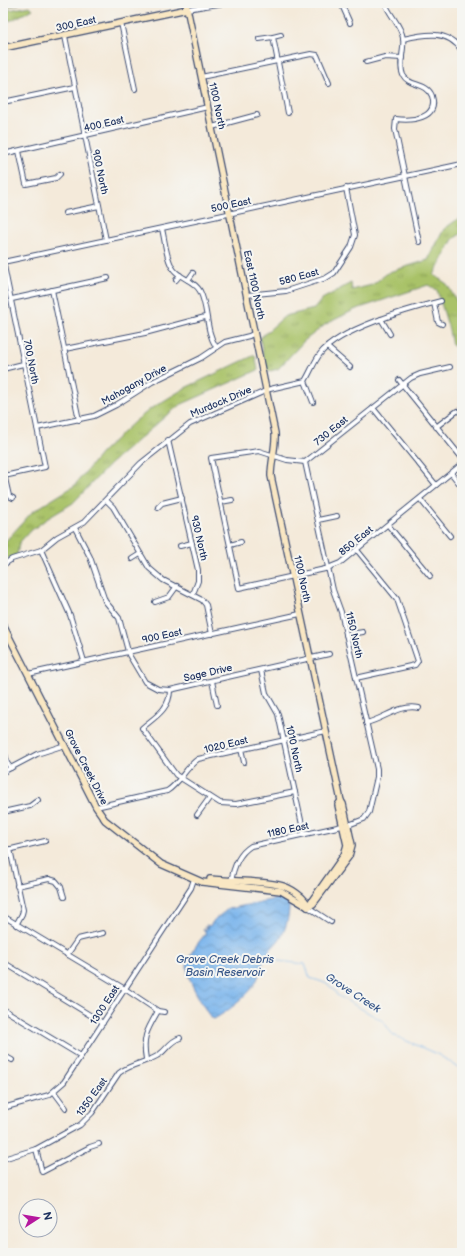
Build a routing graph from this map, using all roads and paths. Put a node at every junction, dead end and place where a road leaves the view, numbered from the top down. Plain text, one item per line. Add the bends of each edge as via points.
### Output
1 (224, 3) edge
2 (341, 3) edge
3 (385, 3) edge
4 (187, 6) edge
5 (350, 22) dead end
6 (121, 24) junction
7 (280, 35) dead end
8 (65, 36) junction
9 (273, 37) junction
10 (259, 39) dead end
11 (403, 39) junction
12 (3, 48) edge
13 (462, 51) edge
14 (402, 58) junction
15 (278, 61) junction
16 (366, 62) dead end
17 (201, 78) junction
18 (329, 83) dead end
19 (75, 87) junction
20 (136, 89) dead end
21 (3, 102) edge
22 (208, 107) junction
23 (288, 113) dead end
24 (257, 115) dead end
25 (212, 127) junction
26 (84, 137) junction
27 (19, 150) junction
28 (3, 154) edge
29 (462, 164) edge
30 (60, 174) dead end
31 (405, 177) junction
32 (346, 188) junction
33 (100, 206) junction
34 (65, 213) dead end
35 (229, 213) junction
36 (162, 228) junction
37 (106, 240) junction
38 (419, 242) dead end
39 (3, 261) edge
40 (193, 273) dead end
41 (180, 275) junction
42 (108, 278) dead end
43 (176, 280) dead end
44 (188, 280) junction
45 (52, 290) junction
46 (247, 295) junction
47 (12, 299) junction
48 (441, 301) dead end
49 (434, 303) junction
50 (205, 317) junction
51 (382, 319) junction
52 (442, 324) dead end
53 (255, 333) junction
54 (390, 334) dead end
55 (216, 347) junction
56 (327, 347) junction
57 (65, 349) junction
58 (261, 360) joint
59 (23, 364) junction
60 (350, 367) dead end
61 (450, 367) dead end
62 (3, 369) edge
63 (399, 380) dead end
64 (305, 381) junction
65 (402, 384) junction
66 (267, 391) junction
67 (313, 402) dead end
68 (373, 408) junction
69 (457, 410) dead end
70 (79, 420) junction
71 (436, 427) junction
72 (37, 428) junction
73 (168, 440) junction
74 (272, 455) junction
75 (462, 458) edge
76 (305, 462) junction
77 (462, 464) edge
78 (3, 470) edge
79 (451, 474) junction
80 (4, 476) junction
81 (436, 485) junction
82 (462, 487) edge
83 (13, 498) dead end
84 (182, 498) junction
85 (420, 499) junction
86 (106, 500) junction
87 (232, 500) dead end
88 (221, 502) junction
89 (158, 507) dead end
90 (337, 516) dead end
91 (318, 520) junction
92 (388, 525) junction
93 (75, 528) junction
94 (450, 536) dead end
95 (241, 542) dead end
96 (192, 543) junction
97 (230, 545) junction
98 (180, 546) dead end
99 (41, 550) junction
100 (357, 550) junction
101 (140, 554) junction
102 (132, 559) dead end
103 (3, 564) edge
104 (328, 568) junction
105 (292, 576) junction
106 (430, 576) dead end
107 (177, 586) junction
108 (193, 594) junction
109 (155, 602) dead end
110 (300, 614) junction
111 (3, 625) edge
112 (363, 632) dead end
113 (212, 634) junction
114 (346, 635) junction
115 (127, 652) junction
116 (329, 654) dead end
117 (310, 658) junction
118 (84, 661) junction
119 (261, 670) junction
120 (28, 674) junction
121 (356, 678) junction
122 (212, 681) junction
123 (170, 690) junction
124 (217, 705) dead end
125 (419, 708) dead end
126 (366, 723) junction
127 (326, 731) junction
128 (284, 740) junction
129 (3, 745) edge
130 (65, 745) junction
131 (241, 749) junction
132 (244, 762) dead end
133 (11, 768) junction
134 (3, 772) edge
135 (181, 778) junction
136 (295, 792) junction
137 (210, 797) junction
138 (38, 800) dead end
139 (96, 807) junction
140 (3, 812) edge
141 (369, 812) joint
142 (197, 815) dead end
143 (345, 825) junction
144 (304, 834) junction
145 (45, 841) dead end
146 (10, 849) junction
147 (3, 851) edge
148 (194, 879) junction
149 (231, 884) junction
150 (17, 886) junction
151 (64, 897) dead end
152 (308, 907) junction
153 (3, 916) edge
154 (331, 922) dead end
155 (16, 924) junction
156 (103, 933) dead end
157 (67, 955) junction
158 (3, 962) edge
159 (125, 989) junction
160 (3, 1009) edge
161 (158, 1011) junction
162 (164, 1012) dead end
163 (103, 1023) junction
164 (180, 1038) dead end
165 (3, 1055) edge
166 (81, 1056) junction
167 (146, 1059) junction
168 (12, 1060) dead end
169 (54, 1092) junction
170 (3, 1108) edge
171 (66, 1108) dead end
172 (99, 1144) dead end
173 (36, 1149) junction
174 (3, 1159) edge

1 - 4 street, 300 East
2 - 5 street
3 - 11 street
4 - 6 street, 300 East
4 - 17 street, 1100 North
6 - 8 street, 300 East
6 - 20 street
7 - 9 street
8 - 12 street, 300 East
8 - 19 street, 900 North
9 - 10 street
9 - 15 street
11 - 13 street via 432,33 454,43
11 - 14 street
14 - 16 street via 385,57
14 - 31 street via 404,76 409,82 424,86 428,90 432,105 427,114 418,119 396,119 395,129
15 - 17 street
15 - 18 street via 317,55
15 - 23 street
17 - 22 street, 1100 North
19 - 21 street
19 - 26 street, 900 North
22 - 25 street, 1100 North
22 - 26 street, 400 East
24 - 25 street
25 - 35 street, 1100 North
26 - 27 street, 400 East
26 - 33 street, 900 North
27 - 28 street, 400 East
27 - 30 street via 26,184 56,178
29 - 31 street, 500 East
31 - 32 street, 500 East
31 - 38 street
32 - 35 street, 500 East
32 - 46 street, 580 East via 355,235 351,247 334,273 286,291
33 - 34 street
33 - 37 street, 900 North
35 - 36 street, 500 East
35 - 46 street, East 1100 North
36 - 37 street, 500 East
36 - 41 street via 170,265
37 - 39 street, 500 East
39 - 47 street, 700 North
40 - 44 street
41 - 43 street
41 - 44 street
42 - 45 street
44 - 50 street via 200,291
45 - 47 street
45 - 57 street
46 - 53 street, East 1100 North
47 - 59 street, 700 North
48 - 49 street
49 - 51 street
49 - 52 street via 438,322
50 - 55 street
50 - 57 street via 145,333
51 - 54 street
51 - 56 street via 337,339
53 - 55 street, Mahogany Drive
53 - 58 street, East 1100 North
55 - 70 street, Mahogany Drive via 116,405
56 - 60 street
56 - 64 street via 319,355
57 - 70 street
58 - 66 street, 1100 North
59 - 62 street
59 - 72 street, 700 North
61 - 65 street, 730 East via 420,374
63 - 65 street
64 - 66 street, Murdock Drive
64 - 67 street
65 - 68 street, 730 East
65 - 71 street
66 - 73 street, Murdock Drive via 190,424
66 - 74 street, 1100 North via 276,443
68 - 76 street, 730 East
68 - 81 street
69 - 71 street
70 - 72 street, Mahogany Drive
71 - 75 street
72 - 80 street, 700 North via 45,467
73 - 84 street, 930 North
73 - 86 street, Murdock Drive via 141,463
74 - 76 street
74 - 88 street via 251,451 211,458
74 - 105 street, 1100 North via 270,476
76 - 91 street, 1150 North
77 - 79 street, 850 East
78 - 80 street
79 - 81 street, 850 East
79 - 82 street
80 - 83 street via 9,496
81 - 85 street, 850 East
84 - 89 street via 162,503
84 - 96 street, 930 North
85 - 92 street, 850 East
85 - 94 street
86 - 93 street, Murdock Drive
86 - 101 street via 113,507
87 - 88 street
88 - 97 street
90 - 91 street
91 - 104 street, 1150 North
92 - 100 street, 850 East
92 - 106 street
93 - 99 street, Murdock Drive via 57,537
93 - 115 street, Sage Drive via 90,557 105,601 118,618
95 - 97 street
96 - 98 street
96 - 108 street, 930 North via 198,575
97 - 105 street, 850 East via 239,588
99 - 103 street, Murdock Drive
99 - 118 street via 70,615
100 - 104 street, 850 East via 340,563
100 - 121 street via 397,598 418,661 416,665
101 - 102 street
101 - 107 street via 156,576
104 - 105 street, 850 East
104 - 114 street, 1150 North
105 - 110 street, 1100 North
107 - 108 street
107 - 109 street via 169,597
108 - 113 street via 206,605
110 - 113 street, 900 East
110 - 117 street, 1100 North
111 - 120 street, Grove Creek Drive
112 - 114 street
113 - 115 street, 900 East
114 - 121 street, 1150 North
115 - 118 street, 900 East
115 - 123 street, Sage Drive via 145,682 158,689
116 - 117 street, Sage Drive
117 - 119 street, Sage Drive
117 - 127 street, 1100 North
118 - 120 street, 900 East
119 - 122 street, Sage Drive
119 - 128 street, 1010 North via 266,693 278,714
120 - 130 street, Grove Creek Drive
121 - 126 street, 1150 North
122 - 123 street, Sage Drive
122 - 124 street
123 - 135 street via 166,708 142,728 172,771
125 - 126 street via 389,712
126 - 141 street, 1150 North via 377,769
127 - 128 street, 1020 East
127 - 143 street, 1100 North via 343,804
128 - 131 street, 1020 East
128 - 136 street, 1010 North
129 - 133 street
130 - 133 street via 37,754
130 - 139 street, Grove Creek Drive
131 - 132 street
131 - 135 street, 1020 East via 198,759 187,768
133 - 134 street
135 - 137 street
135 - 139 street, 1020 East via 167,791
136 - 137 street via 230,805
136 - 144 street, 1010 North
137 - 142 street
138 - 140 street via 30,806
139 - 148 street, Grove Creek Drive via 105,820 161,864
141 - 143 street, 1180 East via 359,822
143 - 144 street, 1180 East
143 - 152 street, 1100 North via 352,845 349,856 313,904
144 - 149 street, 1180 East via 245,849 235,865
145 - 146 street
146 - 147 street
146 - 150 street
148 - 149 street, Grove Creek Drive
148 - 159 street, 1300 East via 191,888
149 - 152 street, Grove Creek Drive via 280,885 307,902
150 - 151 street via 49,879 56,881
150 - 155 street via 23,910
152 - 154 street, Grove Creek Drive
153 - 155 street
155 - 157 street
156 - 157 street via 78,939
157 - 159 street
158 - 163 street
159 - 161 street
159 - 163 street, 1300 East
160 - 166 street
161 - 162 street
161 - 167 street via 144,1038
163 - 166 street, 1300 East
164 - 167 street, 1350 East via 174,1040 160,1054
165 - 168 street
166 - 169 street, 1300 East
167 - 173 street, 1350 East via 119,1073 92,1113 80,1125
169 - 170 street, 1300 East
169 - 171 street
172 - 173 street via 42,1172
173 - 174 street, 1350 East

